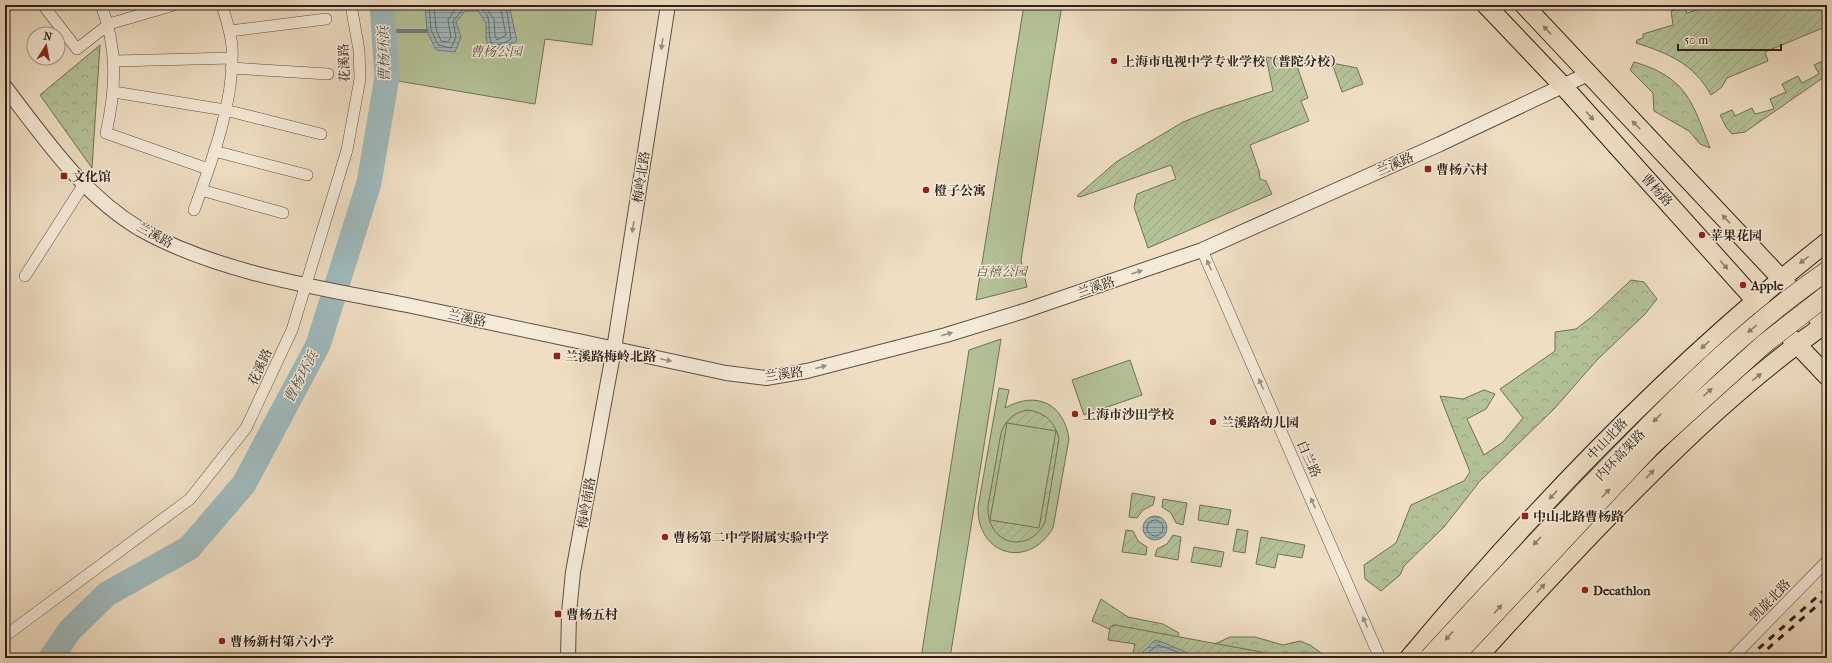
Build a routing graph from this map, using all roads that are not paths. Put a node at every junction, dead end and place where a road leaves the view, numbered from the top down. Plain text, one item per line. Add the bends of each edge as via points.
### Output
1 (43, 5) edge
2 (101, 5) edge
3 (174, 5) edge
4 (222, 5) edge
5 (351, 5) edge
6 (668, 5) edge
7 (1486, 5) edge
8 (1524, 5) edge
9 (326, 19) dead end
10 (109, 24) junction
11 (230, 31) junction
12 (115, 61) junction
13 (231, 63) junction
14 (328, 74) dead end
15 (1588, 74) junction
16 (5, 87) edge
17 (1564, 87) junction
18 (114, 92) junction
19 (225, 110) junction
20 (321, 134) dead end
21 (214, 151) junction
22 (208, 170) junction
23 (307, 175) dead end
24 (84, 184) junction
25 (201, 190) junction
26 (194, 210) dead end
27 (283, 213) dead end
28 (1827, 242) edge
29 (1202, 250) junction
30 (1827, 271) edge
31 (25, 276) dead end
32 (1782, 278) junction
33 (305, 284) junction
34 (1827, 294) edge
35 (1755, 300) junction
36 (1826, 325) edge
37 (1797, 345) junction
38 (614, 349) junction
39 (1827, 376) edge
40 (1827, 561) edge
41 (5, 636) edge
42 (568, 658) edge
43 (1380, 658) edge
44 (1409, 658) edge
45 (1429, 658) edge
46 (1452, 658) edge
47 (1477, 658) edge
48 (1732, 658) edge

1 - 10 street via 77,48
2 - 10 street
3 - 10 street
4 - 11 street
5 - 33 street, 花溪路 via 359,50 360,79 356,106 347,150
6 -> 38 street, 梅岭北路
7 - 17 main road, 曹杨路
15 -> 8 main road
9 - 11 street
10 - 12 street
11 - 13 street
12 - 13 street
12 - 18 street
13 - 14 street
13 - 19 street
15 - 17 street, 兰溪路
32 -> 15 main road
16 - 24 street, 兰溪路 via 70,171
17 - 29 street, 兰溪路
17 -> 35 main road, 曹杨路
18 - 19 street
18 - 22 street via 106,133
19 - 20 street
19 - 21 street
21 - 22 street
21 - 23 street
22 - 25 street
24 - 31 street
24 - 33 street, 兰溪路 via 139,228 178,248 238,268
25 - 26 street
25 - 27 street
28 -> 32 main road, 中山北路
38 -> 29 street, 兰溪路 via 726,373 766,378 807,371 954,332 1024,311
43 -> 29 street, 白兰路
30 -> 45 highway, 内环高架路, bridge via 1747,333 1677,397 1514,565
32 - 35 main road, 中山北路
32 - 36 main road
33 - 38 street, 兰溪路
33 - 41 street, 花溪路 via 292,330 246,428 190,499
46 -> 34 highway, 内环高架路, bridge via 1651,446 1764,344
35 - 37 main road, 曹杨路
35 -> 44 main road, 中山北路 via 1687,361 1590,457
36 - 37 main road
37 - 39 main road, 曹杨路
47 -> 37 main road via 1589,536 1658,466 1729,399
38 - 42 street, 梅岭南路 via 574,572 569,613
40 - 48 street, 凯旋北路

